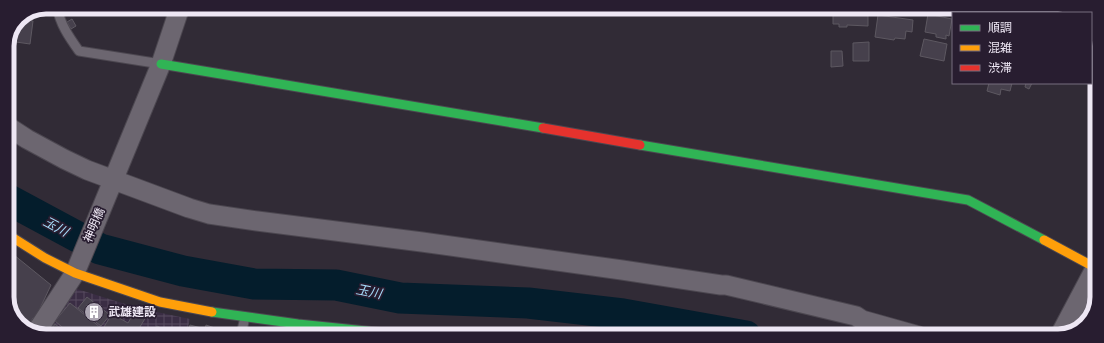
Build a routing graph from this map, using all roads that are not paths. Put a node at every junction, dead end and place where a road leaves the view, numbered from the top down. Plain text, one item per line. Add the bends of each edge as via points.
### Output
1 (58, 14) edge
2 (178, 14) edge
3 (161, 64) junction
4 (14, 131) edge
5 (112, 183) junction
6 (14, 238) edge
7 (1090, 264) edge
8 (77, 268) junction
9 (1090, 278) edge
10 (245, 317) junction
11 (39, 328) edge
12 (242, 329) edge
13 (293, 329) edge
14 (894, 329) edge
15 (1064, 329) edge

1 - 3 lane via 78,51
2 - 3 street, 神明橋
3 - 5 street, 神明橋
3 - 7 street via 968,200
4 - 5 street
5 - 8 street, 神明橋
5 - 14 street via 209,214 726,285 856,316
6 - 8 street via 45,258
8 - 10 street via 160,302
8 - 11 street, 神明橋
9 - 15 street
10 - 12 lane
10 - 13 street

